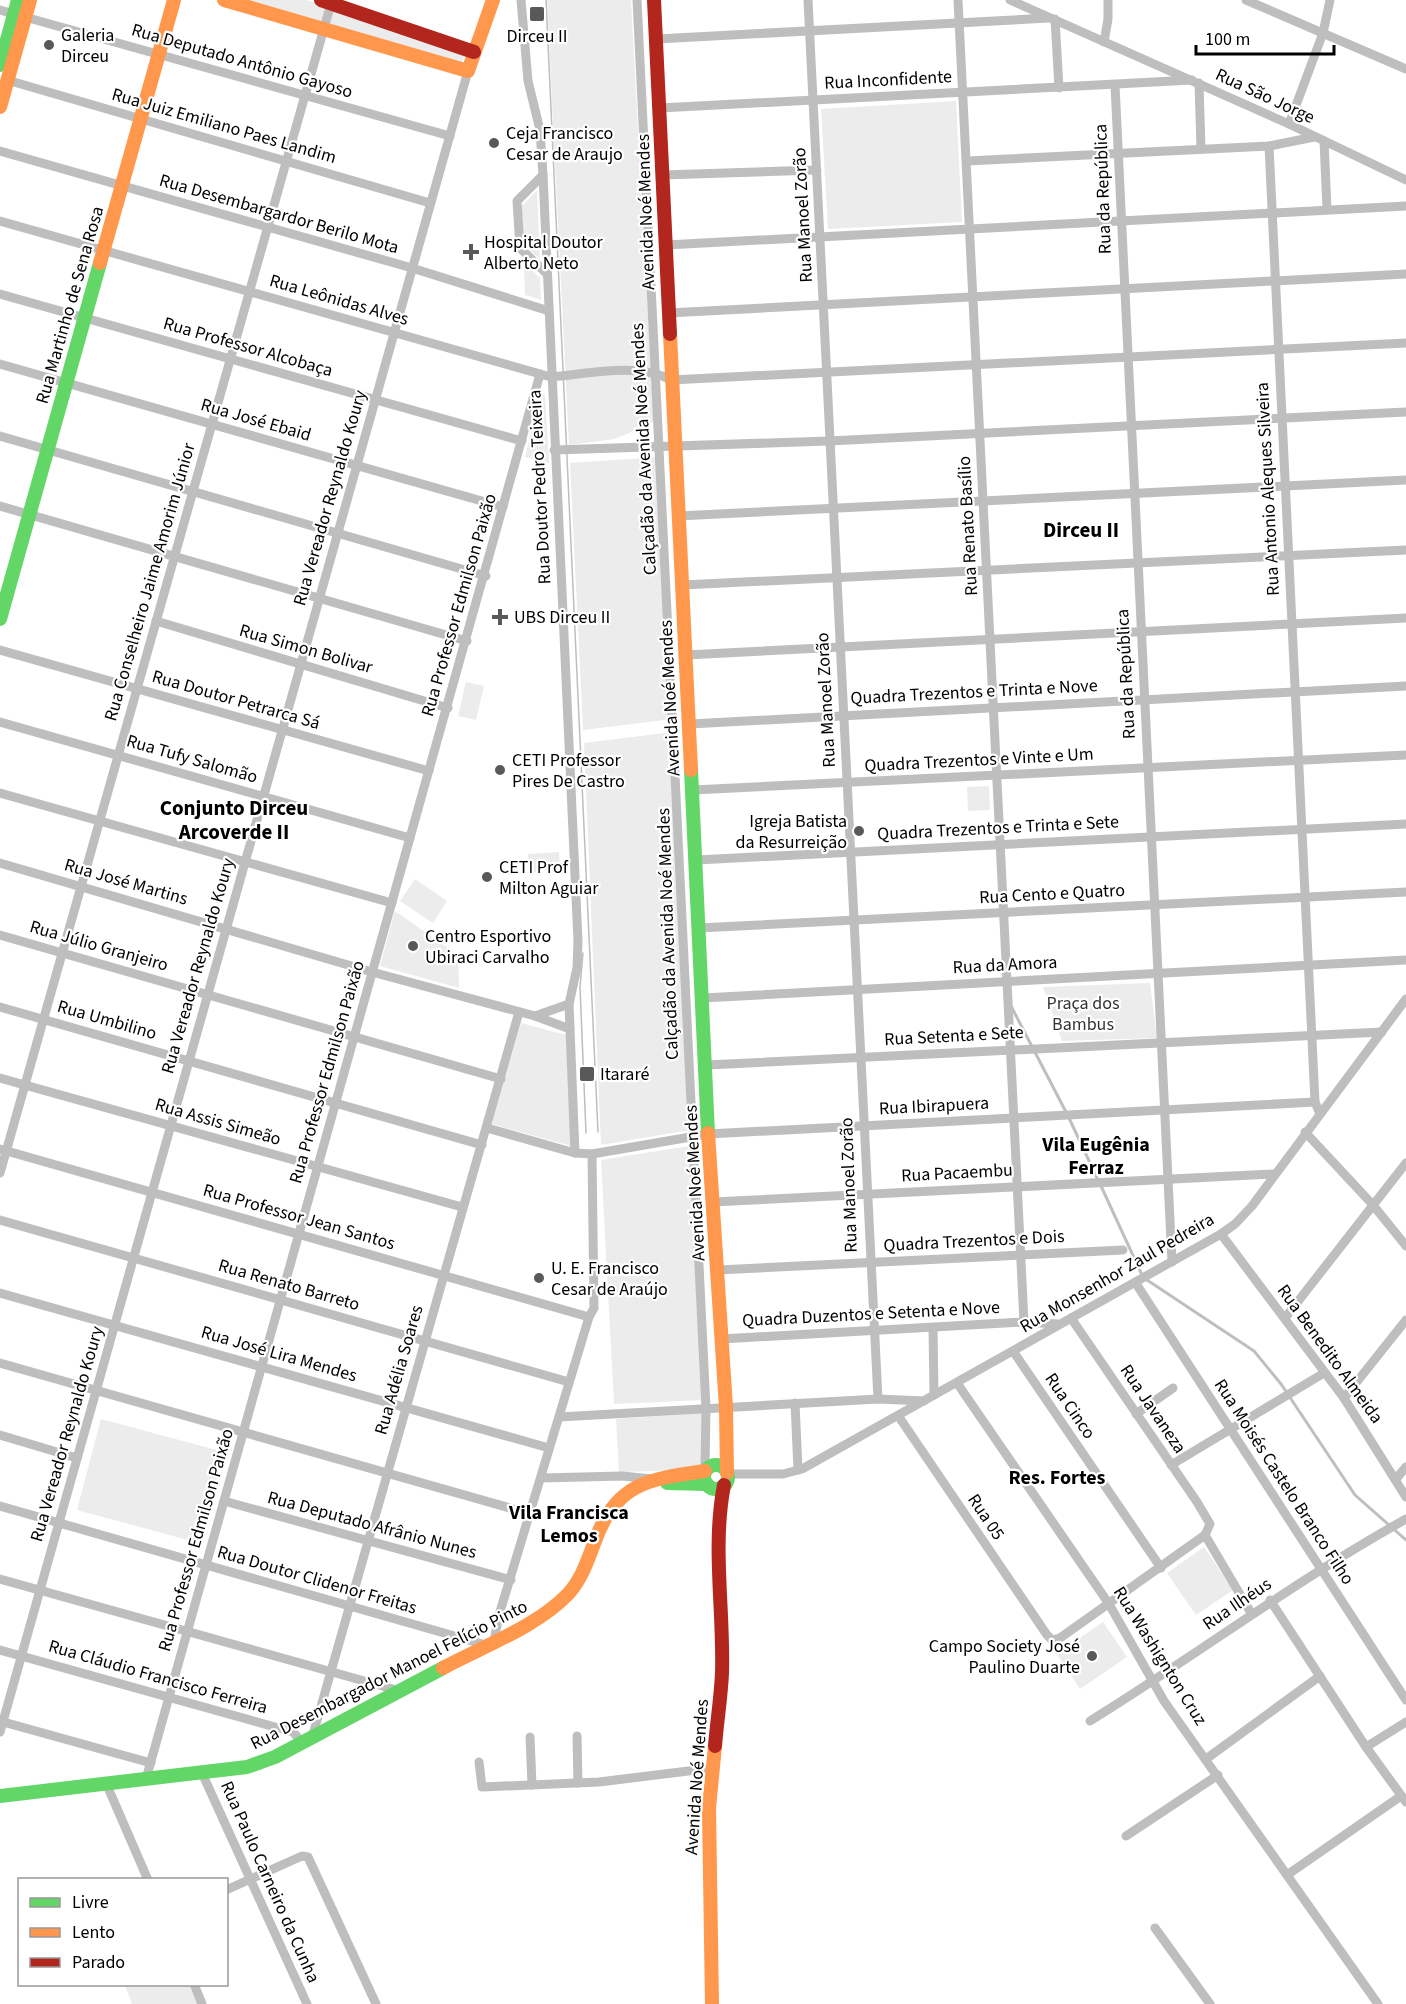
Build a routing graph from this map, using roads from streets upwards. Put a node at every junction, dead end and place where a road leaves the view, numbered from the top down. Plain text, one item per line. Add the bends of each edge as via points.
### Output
1 (30, 0) edge
2 (174, 0) edge
3 (224, 0) edge
4 (493, 0) edge
5 (521, 0) edge
6 (637, 0) edge
7 (654, 0) edge
8 (808, 0) edge
9 (958, 0) edge
10 (1010, 0) edge
11 (1107, 0) edge
12 (1246, 0) edge
13 (1330, 0) edge
14 (328, 1) edge
15 (0, 10) edge
16 (19, 10) edge
17 (1053, 18) junction
18 (960, 24) junction
19 (324, 28) junction
20 (810, 31) junction
21 (1323, 33) junction
22 (657, 39) junction
23 (1104, 42) junction
24 (474, 52) junction
25 (159, 55) junction
26 (0, 65) edge
27 (1406, 69) edge
28 (468, 71) junction
29 (7, 80) junction
30 (1195, 82) junction
31 (1115, 85) junction
32 (1059, 88) junction
33 (964, 93) junction
34 (304, 97) junction
35 (814, 100) junction
36 (0, 107) edge
37 (660, 108) junction
38 (142, 119) junction
39 (1289, 124) junction
40 (450, 136) junction
41 (1319, 139) junction
42 (1269, 146) junction
43 (1201, 149) junction
44 (0, 151) edge
45 (1119, 153) junction
46 (967, 161) junction
47 (286, 162) junction
48 (817, 170) junction
49 (543, 175) junction
50 (663, 175) junction
51 (1406, 180) edge
52 (122, 187) junction
53 (430, 204) junction
54 (1406, 206) edge
55 (1327, 209) junction
56 (1272, 211) junction
57 (1121, 220) junction
58 (0, 221) edge
59 (267, 227) junction
60 (970, 229) junction
61 (820, 237) junction
62 (666, 245) junction
63 (105, 251) junction
64 (412, 268) junction
65 (547, 274) junction
66 (1406, 274) edge
67 (1274, 280) junction
68 (1124, 288) junction
69 (249, 292) junction
70 (0, 294) edge
71 (974, 298) junction
72 (824, 306) junction
73 (549, 311) junction
74 (668, 313) junction
75 (85, 318) junction
76 (394, 333) junction
77 (1406, 343) edge
78 (1277, 350) junction
79 (1126, 357) junction
80 (230, 359) junction
81 (0, 364) edge
82 (977, 364) junction
83 (657, 372) junction
84 (827, 372) junction
85 (540, 375) junction
86 (551, 377) junction
87 (671, 380) junction
88 (67, 383) junction
89 (375, 400) junction
90 (1406, 412) edge
91 (1281, 416) junction
92 (212, 424) junction
93 (1130, 426) junction
94 (980, 433) junction
95 (0, 436) edge
96 (522, 441) junction
97 (829, 441) junction
98 (668, 445) junction
99 (48, 449) junction
100 (554, 450) junction
101 (357, 465) junction
102 (1406, 480) edge
103 (1284, 486) junction
104 (193, 490) junction
105 (1134, 495) junction
106 (983, 502) junction
107 (0, 506) edge
108 (503, 507) junction
109 (833, 509) junction
110 (30, 515) junction
111 (678, 516) junction
112 (338, 531) junction
113 (1406, 550) edge
114 (174, 556) junction
115 (1288, 556) junction
116 (1137, 564) junction
117 (986, 569) junction
118 (486, 576) junction
119 (836, 578) junction
120 (5, 580) edge
121 (682, 585) junction
122 (319, 598) junction
123 (1406, 618) edge
124 (0, 620) edge
125 (156, 621) junction
126 (1292, 625) junction
127 (1141, 631) junction
128 (991, 639) junction
129 (467, 641) junction
130 (840, 646) junction
131 (0, 650) edge
132 (686, 655) junction
133 (300, 665) junction
134 (1406, 686) edge
135 (137, 689) junction
136 (1295, 692) junction
137 (1144, 699) junction
138 (447, 708) junction
139 (994, 708) junction
140 (843, 715) junction
141 (0, 722) edge
142 (690, 724) junction
143 (282, 730) junction
144 (118, 755) junction
145 (1406, 755) edge
146 (1299, 761) junction
147 (1148, 768) junction
148 (429, 771) junction
149 (997, 776) junction
150 (847, 783) junction
151 (693, 790) junction
152 (0, 793) edge
153 (263, 797) junction
154 (99, 822) junction
155 (1406, 824) edge
156 (1302, 829) junction
157 (1151, 837) junction
158 (410, 838) junction
159 (1000, 844) junction
160 (850, 851) junction
161 (697, 860) junction
162 (245, 862) junction
163 (0, 863) edge
164 (81, 886) junction
165 (1406, 892) edge
166 (1305, 898) junction
167 (392, 903) junction
168 (1154, 905) junction
169 (1004, 914) junction
170 (853, 921) junction
171 (226, 928) junction
172 (699, 928) junction
173 (0, 935) edge
174 (63, 953) junction
175 (1406, 960) edge
176 (1309, 966) junction
177 (372, 972) junction
178 (1158, 974) junction
179 (1008, 981) junction
180 (857, 989) junction
181 (208, 995) junction
182 (703, 998) junction
183 (1406, 999) edge
184 (569, 1004) junction
185 (0, 1007) edge
186 (519, 1012) junction
187 (535, 1016) junction
188 (44, 1019) junction
189 (570, 1029) junction
190 (1382, 1032) junction
191 (1312, 1034) junction
192 (354, 1037) junction
193 (1161, 1042) junction
194 (1011, 1050) junction
195 (860, 1058) junction
196 (189, 1061) junction
197 (707, 1065) junction
198 (0, 1078) edge
199 (501, 1079) junction
200 (25, 1085) junction
201 (1315, 1102) junction
202 (336, 1103) junction
203 (1164, 1111) junction
204 (1320, 1114) junction
205 (1014, 1118) junction
206 (170, 1126) junction
207 (863, 1126) junction
208 (487, 1128) junction
209 (1305, 1132) junction
210 (708, 1134) junction
211 (693, 1136) junction
212 (482, 1145) junction
213 (3, 1150) edge
214 (575, 1153) junction
215 (592, 1155) junction
216 (1406, 1163) edge
217 (318, 1168) junction
218 (0, 1173) edge
219 (1274, 1174) junction
220 (1168, 1180) junction
221 (1017, 1187) junction
222 (152, 1192) junction
223 (866, 1194) junction
224 (713, 1202) junction
225 (1373, 1205) junction
226 (462, 1208) junction
227 (0, 1220) edge
228 (299, 1234) junction
229 (1221, 1234) junction
230 (1406, 1246) edge
231 (1123, 1250) dead end
232 (1020, 1257) junction
233 (134, 1258) junction
234 (869, 1262) junction
235 (1172, 1262) junction
236 (718, 1270) junction
237 (443, 1275) junction
238 (1141, 1278) junction
239 (0, 1293) edge
240 (281, 1300) junction
241 (589, 1317) junction
242 (1071, 1318) junction
243 (1285, 1318) junction
244 (1406, 1320) edge
245 (1024, 1322) junction
246 (1058, 1324) junction
247 (115, 1325) junction
248 (933, 1328) junction
249 (874, 1331) junction
250 (721, 1339) junction
251 (424, 1341) junction
252 (1013, 1351) junction
253 (0, 1363) edge
254 (262, 1367) junction
255 (1324, 1373) junction
256 (569, 1382) junction
257 (957, 1383) junction
258 (1173, 1388) dead end
259 (96, 1392) junction
260 (934, 1395) junction
261 (1344, 1398) junction
262 (878, 1399) junction
263 (924, 1401) junction
264 (795, 1403) junction
265 (719, 1404) junction
266 (405, 1407) junction
267 (1136, 1414) junction
268 (559, 1417) junction
269 (898, 1417) junction
270 (1231, 1429) junction
271 (243, 1433) junction
272 (0, 1435) edge
273 (549, 1448) junction
274 (77, 1458) junction
275 (1171, 1466) junction
276 (1406, 1467) edge
277 (798, 1470) junction
278 (387, 1474) junction
279 (709, 1477) junction
280 (541, 1478) junction
281 (726, 1479) junction
282 (1396, 1479) junction
283 (651, 1482) junction
284 (1406, 1497) edge
285 (224, 1501) junction
286 (0, 1506) edge
287 (531, 1514) junction
288 (1406, 1519) edge
289 (59, 1523) junction
290 (1205, 1535) junction
291 (368, 1541) junction
292 (719, 1553) junction
293 (206, 1565) junction
294 (1161, 1568) junction
295 (1321, 1569) junction
296 (0, 1579) edge
297 (511, 1580) junction
298 (40, 1590) junction
299 (1270, 1600) junction
300 (1109, 1604) junction
301 (350, 1606) junction
302 (1251, 1613) junction
303 (188, 1632) junction
304 (490, 1643) junction
305 (0, 1650) edge
306 (21, 1656) junction
307 (331, 1672) junction
308 (1320, 1676) junction
309 (1153, 1682) junction
310 (400, 1691) junction
311 (169, 1697) junction
312 (1406, 1700) edge
313 (1090, 1721) dead end
314 (1406, 1722) edge
315 (1, 1725) edge
316 (577, 1736) dead end
317 (530, 1737) dead end
318 (308, 1740) junction
319 (1366, 1747) junction
320 (1206, 1759) junction
321 (479, 1762) dead end
322 (151, 1763) junction
323 (713, 1768) junction
324 (202, 1773) junction
325 (1218, 1775) junction
326 (146, 1779) junction
327 (106, 1783) junction
328 (578, 1783) junction
329 (532, 1785) junction
330 (0, 1796) edge
331 (1404, 1799) edge
332 (1126, 1836) dead end
333 (1287, 1875) junction
334 (147, 1878) edge
335 (251, 1879) junction
336 (228, 1889) edge
337 (1155, 1928) dead end
338 (195, 1986) edge
339 (202, 2004) edge
340 (307, 2004) edge
341 (376, 2004) edge
342 (712, 2004) edge
343 (1210, 2004) edge
344 (1378, 2004) edge

1 - 16 street
2 - 25 street, Rua Martinho de Sena Rosa
3 - 19 street
4 - 24 street
5 - 49 street, Rua Doutor Pedro Teixeira via 528,81 540,130
6 - 83 street, Calçadão da Avenida Noé Mendes
7 - 22 street, Avenida Noé Mendes
8 - 20 street, Rua Manoel Zorão
9 - 18 street, Rua Renato Basílio
10 - 17 street, Rua São Jorge
11 - 23 street
12 - 21 street
13 - 21 street
14 - 19 street, Rua Conselheiro Jaime Amorim Júnior
14 - 24 street
15 - 16 street, Rua Deputado Antônio Gayoso
16 - 25 street, Rua Deputado Antônio Gayoso
16 - 26 street
16 - 29 street
17 - 18 street
17 - 23 street, Rua São Jorge
17 - 32 street
18 - 20 street
18 - 33 street, Rua Renato Basílio
19 - 28 street
19 - 34 street, Rua Conselheiro Jaime Amorim Júnior
20 - 22 street
20 - 35 street, Rua Manoel Zorão
21 - 27 street
21 - 39 street
22 - 37 street, Avenida Noé Mendes
23 - 30 street, Rua São Jorge
24 - 28 street
25 - 34 street, Rua Deputado Antônio Gayoso
25 - 38 street, Rua Martinho de Sena Rosa
28 - 40 street, Rua Vereador Reynaldo Koury
29 - 36 street
29 - 38 street, Rua Juiz Emiliano Paes Landim
30 - 31 street, Rua Inconfidente
30 - 39 street, Rua São Jorge
30 - 43 street
31 - 32 street, Rua Inconfidente
31 - 45 street, Rua da República
32 - 33 street, Rua Inconfidente
33 - 35 street, Rua Inconfidente
33 - 46 street, Rua Renato Basílio
34 - 40 street, Rua Deputado Antônio Gayoso
34 - 47 street, Rua Conselheiro Jaime Amorim Júnior
35 - 37 street, Rua Inconfidente
35 - 48 street, Rua Manoel Zorão
37 - 50 street, Avenida Noé Mendes
38 - 47 street, Rua Juiz Emiliano Paes Landim
38 - 52 street, Rua Martinho de Sena Rosa
39 - 41 street, Rua São Jorge
40 - 53 street, Rua Vereador Reynaldo Koury
41 - 42 street
41 - 51 street, Rua São Jorge
41 - 55 street
42 - 43 street
42 - 56 street, Rua Antonio Aleques Silveira
43 - 45 street
44 - 52 street, Rua Desembargardor Berilo Mota
45 - 46 street
45 - 57 street, Rua da República
46 - 60 street, Rua Renato Basílio
47 - 53 street, Rua Juiz Emiliano Paes Landim
47 - 59 street, Rua Conselheiro Jaime Amorim Júnior
48 - 50 street
48 - 61 street, Rua Manoel Zorão
49 - 65 street, Rua Doutor Pedro Teixeira
49 - 65 street via 519,198 517,207 520,248
50 - 62 street, Avenida Noé Mendes
52 - 59 street, Rua Desembargardor Berilo Mota
52 - 63 street, Rua Martinho de Sena Rosa
53 - 64 street, Rua Vereador Reynaldo Koury
54 - 55 street
55 - 56 street
56 - 57 street
56 - 67 street, Rua Antonio Aleques Silveira
57 - 60 street
57 - 68 street, Rua da República
58 - 63 street, Rua Leônidas Alves
59 - 64 street, Rua Desembargardor Berilo Mota
59 - 69 street, Rua Conselheiro Jaime Amorim Júnior
60 - 61 street
60 - 71 street, Rua Renato Basílio
61 - 62 street
61 - 72 street, Rua Manoel Zorão
62 - 74 street, Avenida Noé Mendes
63 - 69 street, Rua Leônidas Alves
63 - 75 street, Rua Martinho de Sena Rosa
64 - 73 street, Rua Desembargardor Berilo Mota
64 - 76 street, Rua Vereador Reynaldo Koury
65 - 73 street, Rua Doutor Pedro Teixeira
66 - 67 street
67 - 68 street
67 - 78 street, Rua Antonio Aleques Silveira
68 - 71 street
68 - 79 street, Rua da República
69 - 76 street, Rua Leônidas Alves
69 - 80 street, Rua Conselheiro Jaime Amorim Júnior
70 - 75 street, Rua Professor Alcobaça
71 - 72 street
71 - 82 street, Rua Renato Basílio
72 - 74 street
72 - 84 street, Rua Manoel Zorão
73 - 86 street, Rua Doutor Pedro Teixeira
74 - 87 street, Avenida Noé Mendes
75 - 80 street, Rua Professor Alcobaça
75 - 88 street, Rua Martinho de Sena Rosa
76 - 85 street, Rua Leônidas Alves
76 - 89 street, Rua Vereador Reynaldo Koury
77 - 78 street
78 - 79 street
78 - 91 street, Rua Antonio Aleques Silveira
79 - 82 street
79 - 93 street, Rua da República
80 - 89 street, Rua Professor Alcobaça
80 - 92 street, Rua Conselheiro Jaime Amorim Júnior
81 - 88 street, Rua José Ebaid
82 - 84 street
82 - 94 street, Rua Renato Basílio
83 - 86 street, Rua Leônidas Alves
83 - 87 street, Rua Leônidas Alves
83 - 98 street, Calçadão da Avenida Noé Mendes
84 - 87 street
84 - 97 street, Rua Manoel Zorão
85 - 86 street, Rua Leônidas Alves
85 - 96 street, Rua Professor Edmilson Paixão
86 - 100 street, Rua Doutor Pedro Teixeira
87 - 98 street, Avenida Noé Mendes
88 - 92 street, Rua José Ebaid
88 - 99 street, Rua Martinho de Sena Rosa
89 - 96 street, Rua Professor Alcobaça
89 - 101 street, Rua Vereador Reynaldo Koury
90 - 91 street
91 - 93 street
91 - 103 street, Rua Antonio Aleques Silveira
92 - 101 street, Rua José Ebaid
92 - 104 street, Rua Conselheiro Jaime Amorim Júnior
93 - 94 street
93 - 105 street, Rua da República
94 - 97 street
94 - 106 street, Rua Renato Basílio
95 - 99 street
96 - 108 street, Rua Professor Edmilson Paixão
97 - 98 street
97 - 109 street, Rua Manoel Zorão
98 - 100 street
98 - 111 street, Avenida Noé Mendes
98 - 211 street, Calçadão da Avenida Noé Mendes
99 - 104 street
99 - 110 street, Rua Martinho de Sena Rosa
100 - 184 street, Rua Doutor Pedro Teixeira via 578,941
101 - 108 street, Rua José Ebaid
101 - 112 street, Rua Vereador Reynaldo Koury
102 - 103 street
103 - 105 street
103 - 115 street, Rua Antonio Aleques Silveira
104 - 112 street
104 - 114 street, Rua Conselheiro Jaime Amorim Júnior
105 - 106 street
105 - 116 street, Rua da República
106 - 109 street
106 - 117 street, Rua Renato Basílio
107 - 110 street
108 - 118 street, Rua Professor Edmilson Paixão
109 - 111 street
109 - 119 street, Rua Manoel Zorão
110 - 114 street
110 - 120 street, Rua Martinho de Sena Rosa
111 - 121 street, Avenida Noé Mendes
112 - 118 street
112 - 122 street, Rua Vereador Reynaldo Koury
113 - 115 street
114 - 122 street
114 - 125 street, Rua Conselheiro Jaime Amorim Júnior
115 - 116 street
115 - 126 street, Rua Antonio Aleques Silveira
116 - 117 street
116 - 127 street, Rua da República
117 - 119 street
117 - 128 street, Rua Renato Basílio
118 - 129 street, Rua Professor Edmilson Paixão
119 - 121 street
119 - 130 street, Rua Manoel Zorão
120 - 124 street, Rua Martinho de Sena Rosa
121 - 132 street, Avenida Noé Mendes
122 - 129 street
122 - 133 street, Rua Vereador Reynaldo Koury
123 - 126 street
125 - 133 street, Rua Simon Bolivar
125 - 135 street, Rua Conselheiro Jaime Amorim Júnior
126 - 127 street
126 - 136 street, Rua Antonio Aleques Silveira
127 - 128 street
127 - 137 street, Rua da República
128 - 130 street
128 - 139 street, Rua Renato Basílio
129 - 138 street, Rua Professor Edmilson Paixão
130 - 132 street
130 - 140 street, Rua Manoel Zorão
131 - 135 street, Rua Doutor Petrarca Sá
132 - 142 street, Avenida Noé Mendes
133 - 138 street, Rua Simon Bolivar
133 - 143 street, Rua Vereador Reynaldo Koury
134 - 136 street, Quadra Trezentos e Trinta e Nove
135 - 143 street, Rua Doutor Petrarca Sá
135 - 144 street, Rua Conselheiro Jaime Amorim Júnior
136 - 137 street, Quadra Trezentos e Trinta e Nove
136 - 146 street, Rua Antonio Aleques Silveira
137 - 139 street, Quadra Trezentos e Trinta e Nove
137 - 147 street, Rua da República
138 - 148 street, Rua Professor Edmilson Paixão
139 - 140 street, Quadra Trezentos e Trinta e Nove
139 - 149 street, Rua Renato Basílio
140 - 142 street, Quadra Trezentos e Trinta e Nove
140 - 150 street, Rua Manoel Zorão
141 - 144 street, Rua Tufy Salomão
142 - 151 street, Avenida Noé Mendes
143 - 148 street, Rua Doutor Petrarca Sá
143 - 153 street, Rua Vereador Reynaldo Koury
144 - 153 street, Rua Tufy Salomão
144 - 154 street, Rua Conselheiro Jaime Amorim Júnior
145 - 146 street, Quadra Trezentos e Vinte e Um
146 - 147 street, Quadra Trezentos e Vinte e Um
146 - 156 street, Rua Antonio Aleques Silveira
147 - 149 street, Quadra Trezentos e Vinte e Um
147 - 157 street, Rua da República
148 - 158 street, Rua Professor Edmilson Paixão
149 - 150 street, Quadra Trezentos e Vinte e Um
149 - 159 street, Rua Renato Basílio
150 - 151 street, Quadra Trezentos e Vinte e Um
150 - 160 street, Rua Manoel Zorão
151 - 161 street, Avenida Noé Mendes
152 - 154 street
153 - 158 street, Rua Tufy Salomão
153 - 162 street, Rua Vereador Reynaldo Koury
154 - 162 street
154 - 164 street, Rua Conselheiro Jaime Amorim Júnior
155 - 156 street, Quadra Trezentos e Trinta e Sete
156 - 157 street, Quadra Trezentos e Trinta e Sete
156 - 166 street, Rua Antonio Aleques Silveira
157 - 159 street, Quadra Trezentos e Trinta e Sete
157 - 168 street, Rua da República
158 - 167 street, Rua Professor Edmilson Paixão
159 - 160 street, Quadra Trezentos e Trinta e Sete
159 - 169 street, Rua Renato Basílio
160 - 161 street, Quadra Trezentos e Trinta e Sete
160 - 170 street, Rua Manoel Zorão
161 - 172 street, Avenida Noé Mendes
162 - 167 street
162 - 171 street, Rua Vereador Reynaldo Koury
163 - 164 street, Rua José Martins
164 - 171 street, Rua José Martins
164 - 174 street, Rua Conselheiro Jaime Amorim Júnior
165 - 166 street, Rua Cento e Quatro
166 - 168 street, Rua Cento e Quatro
166 - 176 street, Rua Antonio Aleques Silveira
167 - 177 street, Rua Professor Edmilson Paixão
168 - 169 street, Rua Cento e Quatro
168 - 178 street, Rua da República
169 - 170 street, Rua Cento e Quatro
169 - 179 street, Rua Renato Basílio
170 - 172 street, Rua Cento e Quatro
170 - 180 street, Rua Manoel Zorão
171 - 177 street, Rua José Martins
171 - 181 street, Rua Vereador Reynaldo Koury
172 - 182 street, Avenida Noé Mendes
173 - 174 street, Rua Júlio Granjeiro
174 - 181 street, Rua Júlio Granjeiro
174 - 188 street, Rua Conselheiro Jaime Amorim Júnior
175 - 176 street, Rua da Amora
176 - 178 street, Rua da Amora
176 - 191 street
177 - 186 street, Rua José Martins
177 - 192 street, Rua Professor Edmilson Paixão
178 - 179 street, Rua da Amora
178 - 193 street, Rua da República
179 - 180 street, Rua da Amora
179 - 194 street, Rua Renato Basílio
180 - 182 street, Rua da Amora
180 - 195 street, Rua Manoel Zorão
181 - 192 street, Rua Júlio Granjeiro
181 - 196 street, Rua Vereador Reynaldo Koury
182 - 197 street, Avenida Noé Mendes
183 - 190 street, Rua Monsenhor Zaul Pedreira
184 - 187 street
184 - 189 street, Rua Doutor Pedro Teixeira
185 - 188 street, Rua Umbilino
186 - 187 street, Rua José Martins
186 - 199 street, Rua Adélia Soares
187 - 189 street, Rua José Martins
188 - 196 street, Rua Umbilino
188 - 200 street, Rua Conselheiro Jaime Amorim Júnior
189 - 214 street, Rua Doutor Pedro Teixeira
190 - 191 street, Rua Setenta e Sete
190 - 204 street, Rua Monsenhor Zaul Pedreira
191 - 193 street, Rua Setenta e Sete
191 - 201 street
192 - 199 street, Rua Júlio Granjeiro
192 - 202 street, Rua Professor Edmilson Paixão
193 - 194 street, Rua Setenta e Sete
193 - 203 street, Rua da República
194 - 195 street, Rua Setenta e Sete
194 - 205 street, Rua Renato Basílio
195 - 197 street, Rua Setenta e Sete
195 - 207 street, Rua Manoel Zorão
196 - 202 street, Rua Umbilino
196 - 206 street, Rua Vereador Reynaldo Koury
197 - 210 street, Avenida Noé Mendes
198 - 200 street, Rua Assis Simeão
199 - 208 street, Rua Adélia Soares
200 - 206 street, Rua Assis Simeão
200 - 213 street, Rua Conselheiro Jaime Amorim Júnior
201 - 203 street, Rua Ibirapuera
201 - 204 street
202 - 212 street, Rua Umbilino
202 - 217 street, Rua Professor Edmilson Paixão
203 - 205 street, Rua Ibirapuera
203 - 220 street, Rua da República
204 - 209 street, Rua Monsenhor Zaul Pedreira
205 - 207 street, Rua Ibirapuera
205 - 221 street, Rua Renato Basílio
206 - 217 street, Rua Assis Simeão
206 - 222 street, Rua Vereador Reynaldo Koury
207 - 210 street, Rua Ibirapuera
207 - 223 street, Rua Manoel Zorão
208 - 212 street, Rua Adélia Soares
208 - 214 street, Rua Ibirapuera
209 - 219 street, Rua Monsenhor Zaul Pedreira
209 - 225 street
210 - 211 street, Rua Ibirapuera
210 - 224 street, Avenida Noé Mendes
211 - 215 street, Rua Ibirapuera
211 - 265 street, Calçadão da Avenida Noé Mendes
212 - 226 street, Rua Adélia Soares
213 - 218 street, Rua Conselheiro Jaime Amorim Júnior
213 - 222 street, Rua Professor Jean Santos
214 - 215 street, Rua Ibirapuera
215 - 241 street via 595,1292
216 - 225 street
217 - 226 street, Rua Assis Simeão
217 - 228 street, Rua Professor Edmilson Paixão
219 - 220 street, Rua Pacaembu
219 - 229 street, Rua Monsenhor Zaul Pedreira via 1242,1217
220 - 221 street, Rua Pacaembu
220 - 235 street, Rua da República
221 - 223 street, Rua Pacaembu
221 - 232 street, Rua Renato Basílio
222 - 228 street, Rua Professor Jean Santos
222 - 233 street, Rua Vereador Reynaldo Koury
223 - 224 street, Rua Pacaembu
223 - 234 street, Rua Manoel Zorão
224 - 236 street, Avenida Noé Mendes
225 - 230 street
225 - 243 street
226 - 237 street, Rua Adélia Soares
227 - 233 street, Rua Renato Barreto
228 - 237 street, Rua Professor Jean Santos
228 - 240 street, Rua Professor Edmilson Paixão
229 - 235 street, Rua Monsenhor Zaul Pedreira
229 - 243 street, Rua Benedito Almeida
231 - 232 street, Quadra Trezentos e Dois
232 - 234 street, Quadra Trezentos e Dois
232 - 245 street, Rua Renato Basílio
233 - 240 street, Rua Renato Barreto
233 - 247 street, Rua Vereador Reynaldo Koury
234 - 236 street, Quadra Trezentos e Dois
234 - 249 street, Rua Manoel Zorão
235 - 238 street, Rua Monsenhor Zaul Pedreira
236 - 250 street, Avenida Noé Mendes
237 - 241 street, Rua Professor Jean Santos
237 - 251 street, Rua Adélia Soares
238 - 242 street, Rua Monsenhor Zaul Pedreira
238 - 270 street, Rua Moisés Castelo Branco Filho
239 - 247 street, Rua José Lira Mendes
240 - 251 street, Rua Renato Barreto
240 - 254 street, Rua Professor Edmilson Paixão
241 - 256 street
242 - 246 street, Rua Monsenhor Zaul Pedreira
242 - 267 street, Rua Javaneza
243 - 255 street, Rua Benedito Almeida
244 - 261 street
245 - 246 street, Quadra Duzentos e Setenta e Nove
245 - 248 street, Quadra Duzentos e Setenta e Nove
246 - 252 street, Rua Monsenhor Zaul Pedreira
247 - 254 street, Rua José Lira Mendes
247 - 259 street, Rua Vereador Reynaldo Koury
248 - 249 street, Quadra Duzentos e Setenta e Nove
248 - 260 street
249 - 250 street, Quadra Duzentos e Setenta e Nove
249 - 262 street, Rua Manoel Zorão
250 - 265 street, Avenida Noé Mendes
251 - 256 street, Rua Renato Barreto
251 - 266 street, Rua Adélia Soares
252 - 257 street, Rua Monsenhor Zaul Pedreira
252 - 294 street, Rua Cinco
253 - 259 street
254 - 266 street, Rua José Lira Mendes
254 - 271 street, Rua Professor Edmilson Paixão
255 - 261 street, Rua Benedito Almeida
255 - 270 street
256 - 268 street
257 - 260 street, Rua Monsenhor Zaul Pedreira
257 - 300 street, Rua Washignton Cruz
258 - 267 street
259 - 271 street
259 - 274 street, Rua Vereador Reynaldo Koury
260 - 263 street, Rua Monsenhor Zaul Pedreira
261 - 282 street, Rua Benedito Almeida
262 - 263 street
262 - 264 street
263 - 269 street, Rua Monsenhor Zaul Pedreira
264 - 265 street
264 - 277 street
265 - 268 street
265 - 279 street, Avenida Noé Mendes via 719,1444
265 - 281 street, Avenida Noé Mendes
266 - 273 street, Rua José Lira Mendes
266 - 278 street, Rua Adélia Soares
267 - 275 street, Rua Javaneza
268 - 273 street
269 - 277 street, Rua Monsenhor Zaul Pedreira
269 - 300 street, Rua 05 via 1052,1640
270 - 275 street
270 - 295 street, Rua Moisés Castelo Branco Filho
271 - 278 street
271 - 285 street, Rua Professor Edmilson Paixão
272 - 274 street
273 - 280 street
274 - 289 street, Rua Vereador Reynaldo Koury
275 - 290 street, Rua Javaneza via 1208,1518 1210,1525
276 - 282 street
277 - 281 street, Rua Monsenhor Zaul Pedreira
278 - 287 street
278 - 291 street, Rua Adélia Soares
279 - 281 street via 717,1488
279 - 281 street via 721,1466
279 - 283 street
279 - 292 street, Avenida Noé Mendes
280 - 283 street via 622,1476
280 - 287 street
281 - 292 street, Avenida Noé Mendes via 720,1506
282 - 284 street, Rua Benedito Almeida
283 - 304 street, Rua Desembargador Manoel Felício Pinto via 627,1493 606,1512 581,1575 566,1596 544,1614
285 - 291 street, Rua Deputado Afrânio Nunes
285 - 293 street, Rua Professor Edmilson Paixão
286 - 289 street, Rua Doutor Clidenor Freitas
287 - 297 street
288 - 295 street, Rua Ilhéus
289 - 293 street, Rua Doutor Clidenor Freitas
289 - 298 street, Rua Vereador Reynaldo Koury
290 - 294 street
290 - 302 street
291 - 297 street, Rua Deputado Afrânio Nunes
291 - 301 street, Rua Adélia Soares
292 - 323 street, Avenida Noé Mendes via 722,1673
293 - 301 street, Rua Doutor Clidenor Freitas
293 - 303 street, Rua Professor Edmilson Paixão
294 - 300 street
295 - 299 street, Rua Ilhéus
295 - 312 street, Rua Moisés Castelo Branco Filho
296 - 298 street
297 - 304 street
298 - 303 street
298 - 306 street, Rua Vereador Reynaldo Koury
299 - 302 street, Rua Ilhéus
299 - 308 street
300 - 309 street, Rua Washignton Cruz
301 - 304 street, Rua Doutor Clidenor Freitas
301 - 307 street, Rua Adélia Soares
302 - 309 street, Rua Ilhéus
303 - 307 street
303 - 311 street, Rua Professor Edmilson Paixão
304 - 310 street, Rua Desembargador Manoel Felício Pinto
305 - 306 street, Rua Cláudio Francisco Ferreira
306 - 311 street, Rua Cláudio Francisco Ferreira
306 - 315 street, Rua Vereador Reynaldo Koury
307 - 310 street
307 - 318 street, Rua Adélia Soares
308 - 319 street
308 - 320 street
309 - 313 street, Rua Ilhéus
309 - 320 street, Rua Washignton Cruz
310 - 318 street, Rua Desembargador Manoel Felício Pinto
311 - 318 street, Rua Cláudio Francisco Ferreira via 293,1732
311 - 322 street, Rua Professor Edmilson Paixão
314 - 319 street
315 - 322 street
316 - 328 street
317 - 329 street
318 - 324 street, Rua Desembargador Manoel Felício Pinto via 253,1765
319 - 331 street
320 - 325 street, Rua Washignton Cruz
321 - 329 street via 482,1787
322 - 326 street, Rua Professor Edmilson Paixão
323 - 328 street
323 - 342 street, Avenida Noé Mendes via 708,1846
324 - 326 street, Rua Desembargador Manoel Felício Pinto
324 - 335 street, Rua Paulo Carneiro da Cunha
325 - 332 street
325 - 333 street, Rua Washignton Cruz
326 - 327 street, Rua Desembargador Manoel Felício Pinto
327 - 330 street, Rua Desembargador Manoel Felício Pinto
327 - 334 street
328 - 329 street
331 - 333 street
333 - 344 street, Rua Washignton Cruz
335 - 336 street
335 - 340 street, Rua Paulo Carneiro da Cunha
335 - 341 street via 307,1856
337 - 343 street
338 - 339 street

